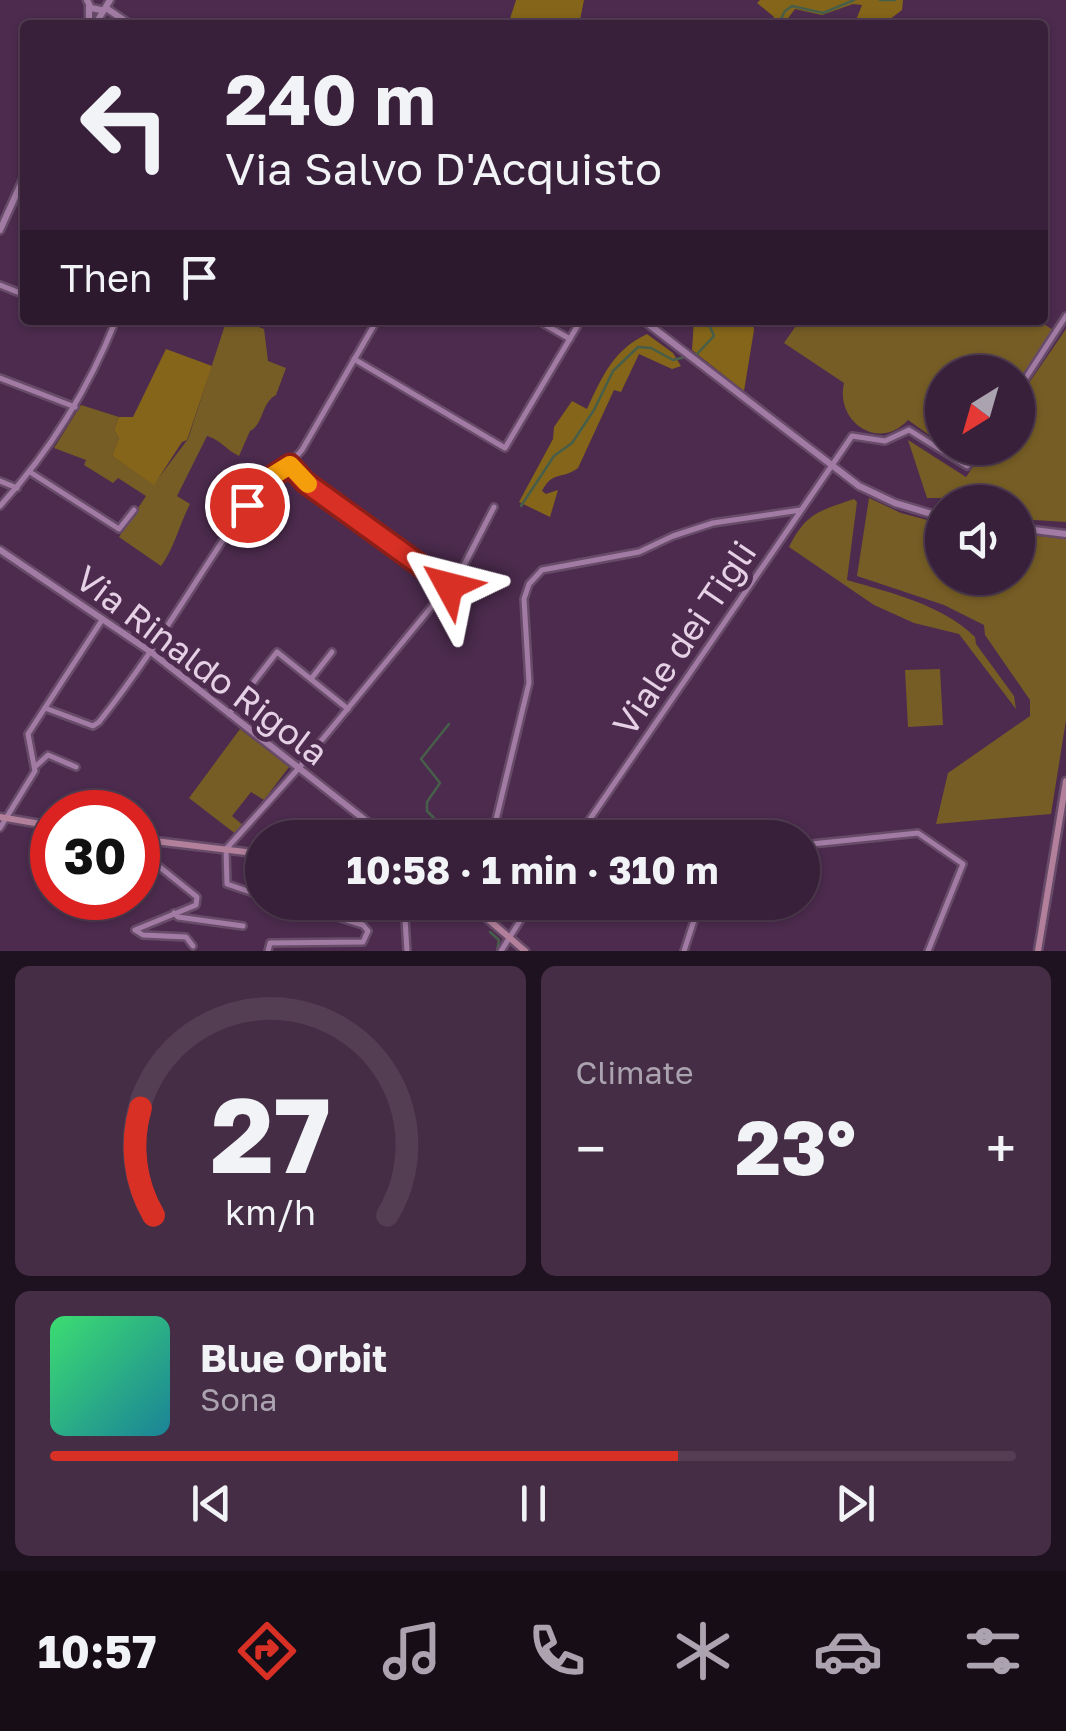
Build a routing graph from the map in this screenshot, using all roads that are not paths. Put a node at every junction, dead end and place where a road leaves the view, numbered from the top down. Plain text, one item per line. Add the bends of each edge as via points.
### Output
1 (87, 2) edge
2 (108, 4) edge
3 (20, 190) edge
4 (4, 213) edge
5 (0, 230) edge
6 (1066, 316) edge
7 (114, 325) edge
8 (374, 325) edge
9 (546, 325) edge
10 (579, 325) edge
11 (649, 325) edge
12 (570, 339) junction
13 (354, 360) junction
14 (1035, 364) edge
15 (0, 378) edge
16 (75, 408) junction
17 (925, 440) edge
18 (290, 465) junction
19 (830, 466) junction
20 (30, 472) junction
21 (0, 481) edge
22 (17, 488) junction
23 (0, 506) edge
24 (494, 507) dead end
25 (134, 510) dead end
26 (801, 510) junction
27 (925, 512) edge
28 (1035, 530) edge
29 (1066, 532) edge
30 (0, 550) edge
31 (449, 586) junction
32 (103, 619) junction
33 (151, 652) junction
34 (332, 652) dead end
35 (311, 679) junction
36 (45, 708) junction
37 (348, 709) junction
38 (229, 714) junction
39 (36, 766) junction
40 (76, 767) dead end
41 (298, 768) junction
42 (1066, 781) edge
43 (3, 817) edge
44 (366, 820) edge
45 (496, 820) edge
46 (589, 820) edge
47 (30, 822) edge
48 (0, 828) edge
49 (160, 842) edge
50 (820, 843) edge
51 (226, 849) junction
52 (245, 852) edge
53 (160, 868) edge
54 (245, 890) edge
55 (174, 913) junction
56 (344, 920) edge
57 (405, 920) edge
58 (487, 920) edge
59 (520, 920) edge
60 (694, 920) edge
61 (243, 926) dead end
62 (508, 938) junction
63 (193, 946) dead end
64 (268, 951) edge
65 (407, 951) edge
66 (501, 951) edge
67 (525, 951) edge
68 (684, 951) edge
69 (928, 951) edge
70 (1038, 951) edge

1 - 2 street
3 - 4 street
4 - 5 street
6 - 14 street
7 - 16 street
8 - 13 street
9 - 12 street
10 - 12 street
11 - 19 street
12 - 13 street via 505,448
13 - 18 street
15 - 16 street
16 - 20 street
17 - 19 street, Viale dei Tigli via 909,430 885,441 852,436
18 - 31 street
18 - 33 street via 258,488
19 - 26 street, Viale dei Tigli
19 - 27 street via 894,503
20 - 22 street
20 - 25 street via 119,530
21 - 22 street
22 - 23 street
24 - 31 street
26 - 45 street via 714,523 639,552 542,570 524,599 527,694
26 - 46 street, Viale dei Tigli
28 - 29 street
30 - 32 street, Via Rinaldo Rigola
31 - 37 street
32 - 33 street, Via Rinaldo Rigola
32 - 36 street
33 - 36 street via 96,725
33 - 38 street, Via Rinaldo Rigola
34 - 35 street
35 - 37 street
35 - 38 street via 278,652
36 - 39 street via 28,738
37 - 41 street
38 - 41 street, Via Rinaldo Rigola
39 - 40 street via 48,755
39 - 43 street
41 - 44 street, Via Rinaldo Rigola
41 - 51 street
42 - 70 main road
43 - 47 main road
43 - 48 street
49 - 51 main road
50 - 69 street via 918,834 963,864
51 - 52 main road
51 - 54 street via 227,884
53 - 55 street via 197,897 196,906
55 - 61 street
55 - 63 street via 135,930 186,936
56 - 64 street via 363,926 367,937 270,943
57 - 65 street
58 - 62 main road
59 - 62 street
60 - 68 street
62 - 66 street
62 - 67 main road

